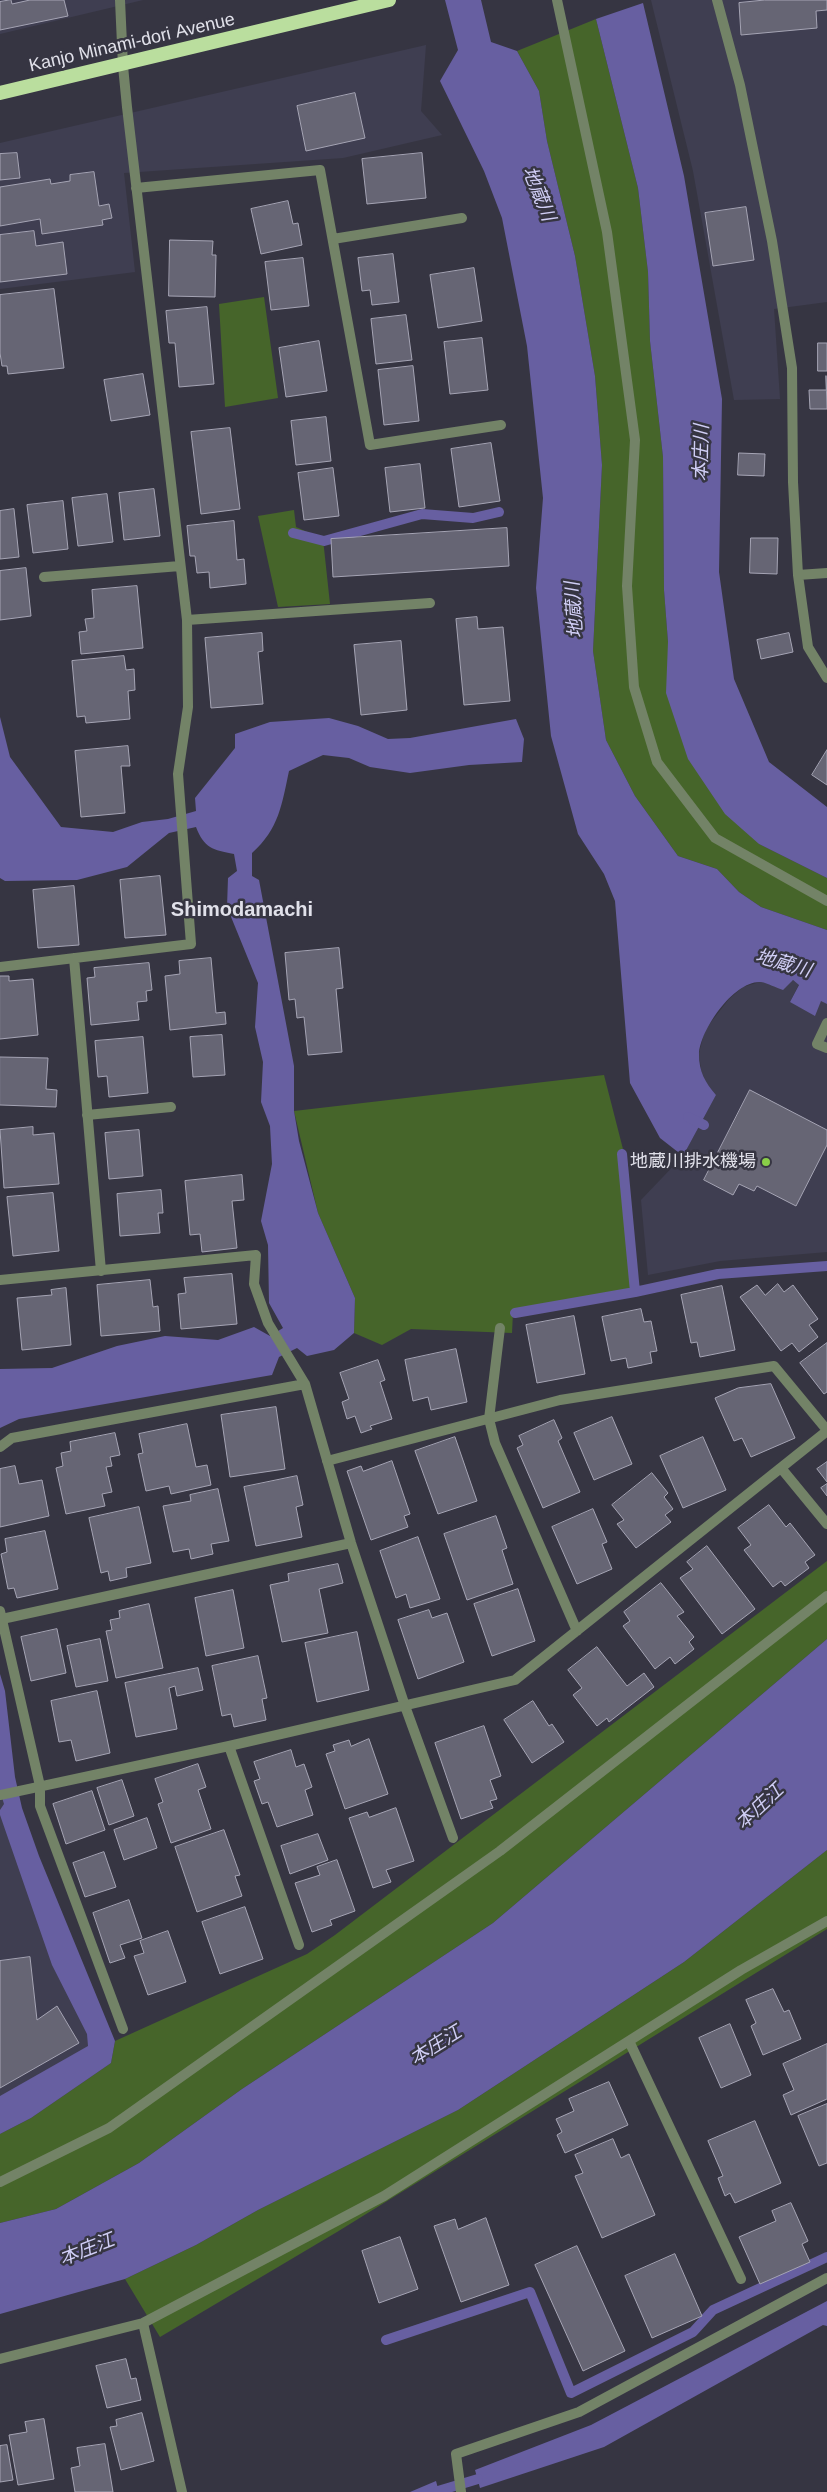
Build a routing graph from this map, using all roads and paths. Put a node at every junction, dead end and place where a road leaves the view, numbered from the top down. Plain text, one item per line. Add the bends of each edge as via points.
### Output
1 (120, 0) edge
2 (389, 0) edge
3 (557, 0) edge
4 (717, 0) edge
5 (123, 66) junction
6 (0, 94) edge
7 (136, 188) junction
8 (462, 218) dead end
9 (333, 239) junction
10 (501, 426) dead end
11 (180, 566) junction
12 (827, 573) edge
13 (798, 575) junction
14 (44, 577) dead end
15 (430, 603) dead end
16 (187, 620) junction
17 (827, 678) edge
18 (827, 901) edge
19 (74, 958) junction
20 (0, 967) edge
21 (827, 1024) edge
22 (822, 1046) edge
23 (171, 1107) dead end
24 (87, 1115) junction
25 (101, 1271) junction
26 (0, 1280) edge
27 (500, 1328) dead end
28 (305, 1384) junction
29 (489, 1419) junction
30 (827, 1430) edge
31 (0, 1447) edge
32 (327, 1460) junction
33 (781, 1468) junction
34 (827, 1524) edge
35 (351, 1543) junction
36 (827, 1596) edge
37 (1, 1615) edge
38 (577, 1631) junction
39 (405, 1706) junction
40 (229, 1746) junction
41 (40, 1786) junction
42 (0, 1795) edge
43 (454, 1838) dead end
44 (826, 1923) edge
45 (299, 1945) dead end
46 (123, 2029) dead end
47 (629, 2041) junction
48 (0, 2182) edge
49 (827, 2278) edge
50 (741, 2279) dead end
51 (143, 2323) junction
52 (0, 2359) edge
53 (461, 2491) edge
54 (182, 2492) edge

1 - 5 street
2 - 5 highway, Kanjo Minami-dori Avenue
3 - 18 street via 607,232 635,440 627,586 634,687 657,762 716,838
4 - 13 street via 740,85 772,241 792,368
5 - 6 highway, Kanjo Minami-dori Avenue
5 - 7 street
7 - 9 street via 320,170
7 - 11 street
8 - 9 street
9 - 10 street via 370,445
11 - 14 street
11 - 16 street
12 - 13 street
13 - 17 street via 808,647
15 - 16 street
16 - 19 street via 188,707 178,774 191,944
19 - 20 street
19 - 24 street
21 - 22 street
23 - 24 street
24 - 25 street
25 - 26 street
25 - 28 street via 256,1255 254,1284 268,1324
27 - 29 street
28 - 31 street via 12,1438
28 - 32 street
29 - 30 street via 560,1400 774,1366
29 - 32 street
29 - 38 street via 495,1442
30 - 33 street
32 - 35 street
33 - 34 street
33 - 38 street
35 - 37 street
35 - 39 street
36 - 48 street via 500,1851 109,2128
37 - 41 street
38 - 39 street via 515,1680
39 - 40 street
39 - 43 street
40 - 41 street
40 - 45 street
41 - 42 street
41 - 46 street via 40,1806
44 - 47 street via 741,1970
47 - 50 street
47 - 51 street via 384,2196
49 - 53 street via 579,2412 456,2454
51 - 52 street
51 - 54 street

